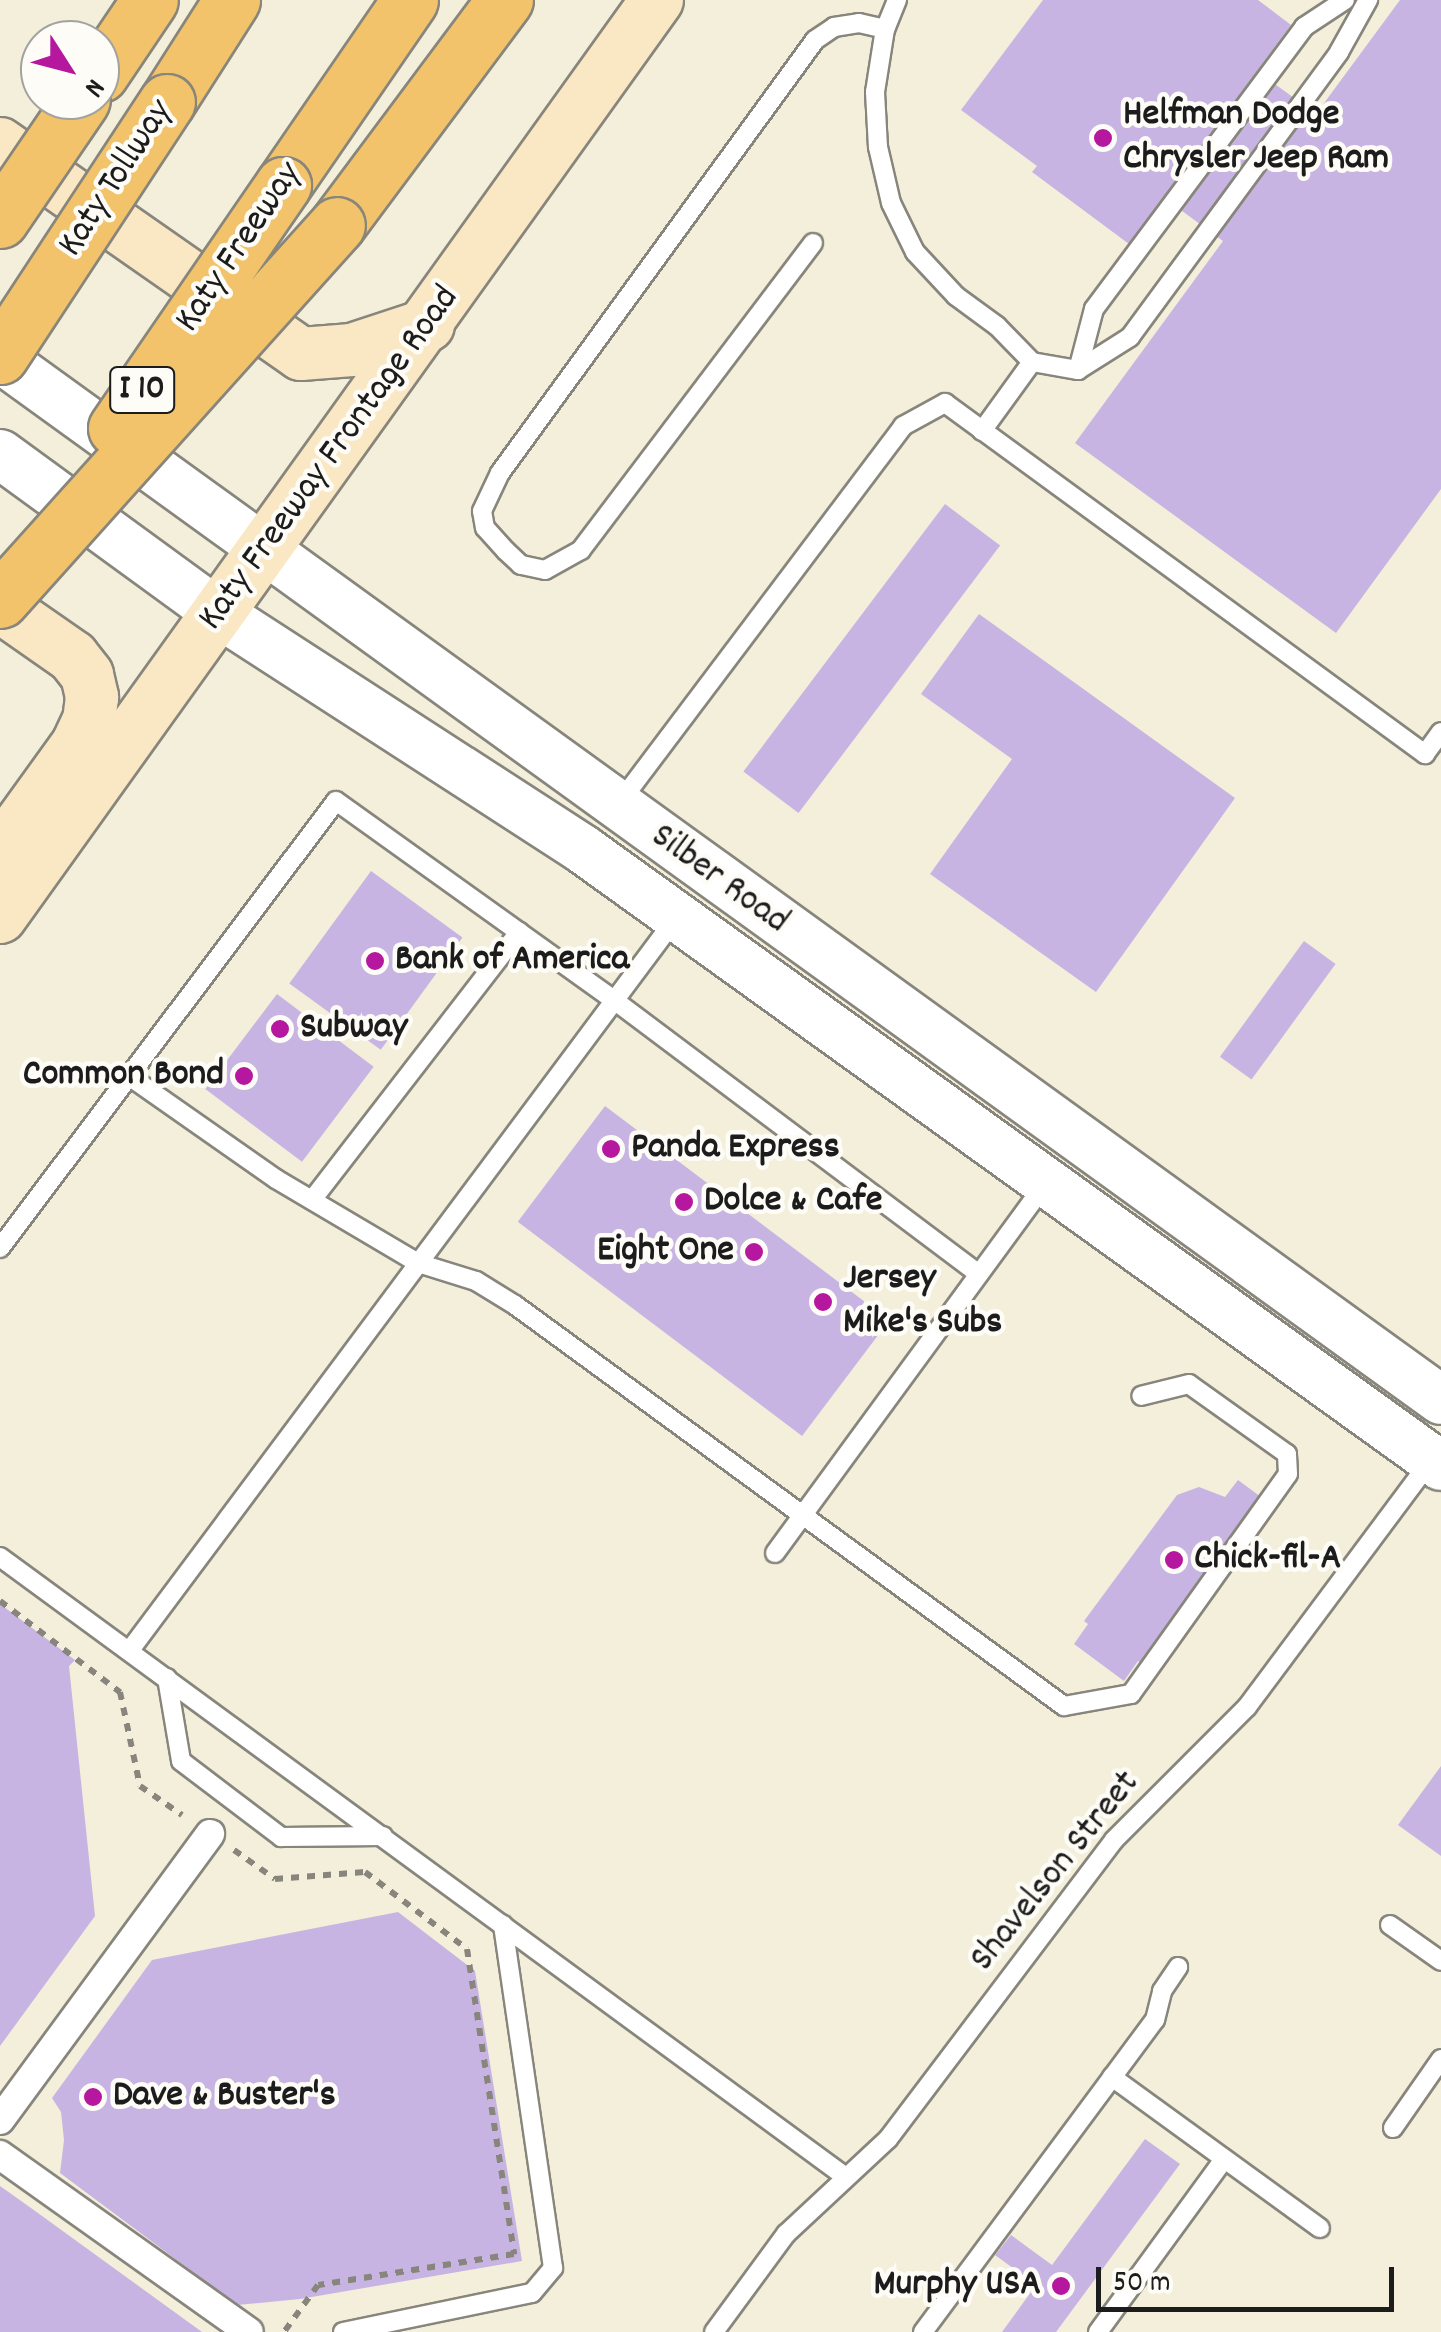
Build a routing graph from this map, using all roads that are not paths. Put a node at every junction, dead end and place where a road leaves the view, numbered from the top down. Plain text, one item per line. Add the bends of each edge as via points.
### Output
1 (150, 0) edge
2 (208, 0) edge
3 (232, 0) edge
4 (410, 0) edge
5 (505, 0) edge
6 (657, 0) edge
7 (897, 0) edge
8 (1344, 0) edge
9 (1368, 0) edge
10 (885, 29) junction
11 (135, 76) edge
12 (68, 120) edge
13 (0, 144) edge
14 (0, 220) edge
15 (813, 243) dead end
16 (0, 306) edge
17 (428, 325) junction
18 (0, 357) edge
19 (1032, 362) junction
20 (1078, 370) junction
21 (982, 431) junction
22 (0, 454) edge
23 (264, 550) junction
24 (0, 600) edge
25 (218, 613) junction
26 (1441, 732) edge
27 (1425, 754) junction
28 (1441, 766) edge
29 (616, 806) junction
30 (0, 852) edge
31 (0, 917) edge
32 (676, 917) junction
33 (519, 932) junction
34 (614, 1000) junction
35 (129, 1076) junction
36 (1078, 1138) junction
37 (1046, 1183) junction
38 (312, 1200) junction
39 (0, 1248) edge
40 (418, 1263) junction
41 (980, 1274) junction
42 (1141, 1396) dead end
43 (1441, 1400) edge
44 (1438, 1458) edge
45 (804, 1513) junction
46 (775, 1552) dead end
47 (0, 1557) edge
48 (130, 1650) junction
49 (168, 1678) junction
50 (210, 1834) road end
51 (383, 1836) junction
52 (503, 1925) junction
53 (1390, 1925) dead end
54 (1441, 1961) edge
55 (1178, 1967) dead end
56 (1441, 2059) edge
57 (1112, 2077) junction
58 (0, 2120) edge
59 (1393, 2128) dead end
60 (0, 2155) edge
61 (1224, 2159) junction
62 (846, 2177) junction
63 (1320, 2228) dead end
64 (397, 2326) edge
65 (248, 2332) edge
66 (343, 2332) edge
67 (714, 2332) edge
68 (924, 2332) edge
69 (1098, 2332) edge

1 - 11 highway
2 - 11 highway
3 - 11 highway, Katy Tollway
4 - 24 highway, Katy Freeway / I 10, bridge
5 - 24 highway, bridge via 337,225
6 - 17 main road, Katy Freeway Frontage Road
7 - 10 lane
8 - 20 lane via 1304,28 1094,309
9 - 20 lane via 1339,52 1130,337
10 - 15 lane via 834,27 815,40 512,457 482,511 485,528 506,552 521,565 545,570 581,550
10 - 19 lane via 875,92 890,202 915,252
11 - 16 highway
11 - 18 highway, Katy Tollway, bridge
12 - 14 highway, bridge
13 - 17 main road via 301,354 352,350
17 - 23 main road, Katy Freeway Frontage Road
18 - 23 street, Silber Road
19 - 20 lane
19 - 21 lane
21 - 27 lane
21 - 29 lane via 944,403 903,426
22 - 25 street, Silber Road
23 - 25 main road, Katy Freeway Frontage Road
23 - 29 street, Silber Road
24 - 30 main road via 72,657 92,697 78,744
25 - 31 main road, Katy Freeway Frontage Road
25 - 32 street, Silber Road
26 - 27 lane
27 - 28 lane
29 - 36 street, Silber Road
32 - 34 lane
32 - 37 street, Silber Road
33 - 34 lane
33 - 35 lane via 336,800
33 - 38 lane
34 - 40 lane
34 - 41 lane
35 - 38 lane
35 - 39 lane
36 - 37 street
36 - 43 street, Silber Road
37 - 41 lane
37 - 44 street, Silber Road
38 - 40 lane
40 - 45 lane via 476,1281 515,1305
40 - 48 lane
41 - 45 lane
42 - 45 lane via 1188,1384 1287,1454 1288,1474 1131,1694 1064,1706
44 - 62 lane, Shavelson Street via 1247,1707 1114,1840 888,2138
45 - 46 lane
47 - 48 lane
48 - 49 lane
49 - 51 lane
49 - 51 lane via 181,1761 282,1838
50 - 58 street
51 - 52 lane
52 - 62 lane
52 - 64 lane via 552,2268 532,2293
53 - 54 lane
55 - 57 lane via 1162,1991 1155,2020
56 - 59 lane
57 - 61 lane
57 - 68 lane
60 - 65 street
61 - 63 lane
61 - 69 lane
62 - 67 lane, Shavelson Street via 786,2234
64 - 66 lane

